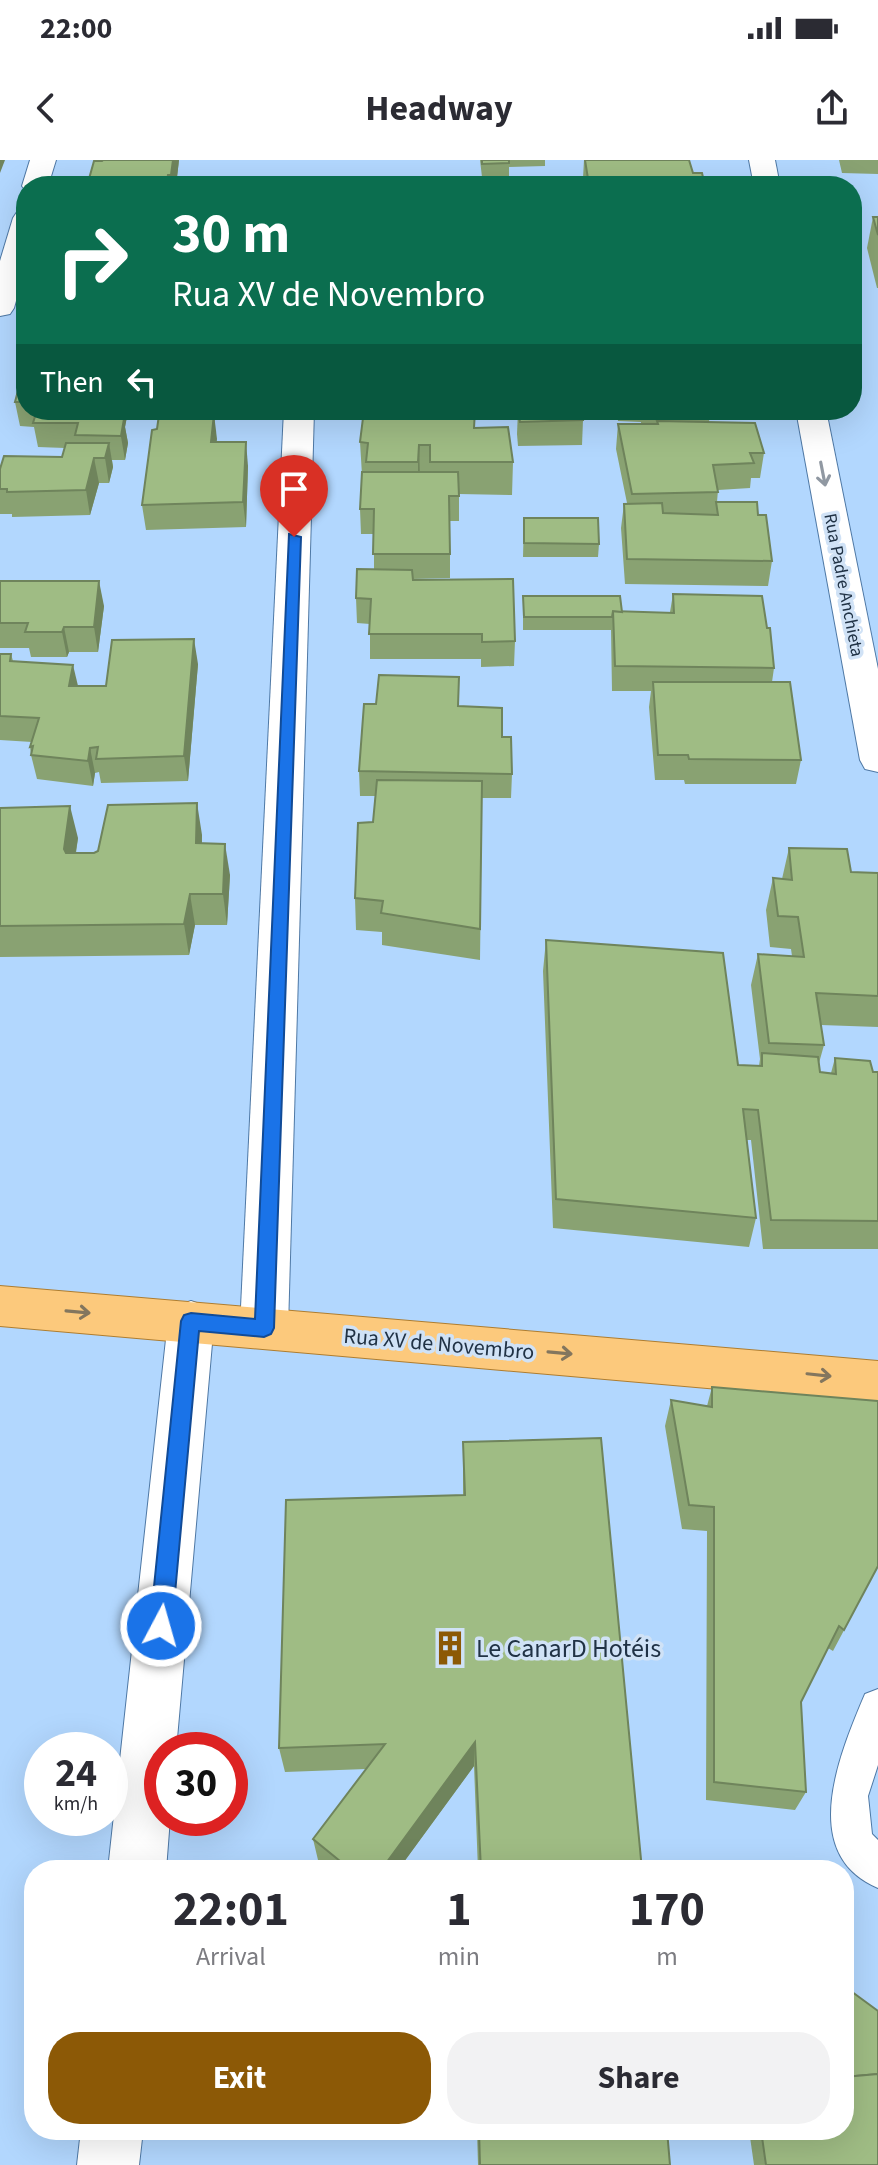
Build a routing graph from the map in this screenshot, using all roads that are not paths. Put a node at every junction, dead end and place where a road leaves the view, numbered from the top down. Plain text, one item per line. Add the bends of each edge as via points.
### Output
1 (16, 253) edge
2 (0, 308) edge
3 (299, 420) edge
4 (813, 420) edge
5 (878, 760) edge
6 (0, 1306) edge
7 (191, 1321) junction
8 (264, 1328) junction
9 (878, 1382) edge
10 (878, 1707) edge
11 (138, 1860) edge
12 (878, 1868) edge
13 (111, 2140) edge
14 (108, 2165) edge

1 - 2 street
3 - 8 street
4 -> 5 street, Rua Padre Anchieta
6 -> 7 main road, Rua XV de Novembro
7 - 8 main road, Rua XV de Novembro
7 - 11 street
8 -> 9 main road, Rua XV de Novembro
10 - 12 lane via 849,1796 853,1843
13 - 14 street

